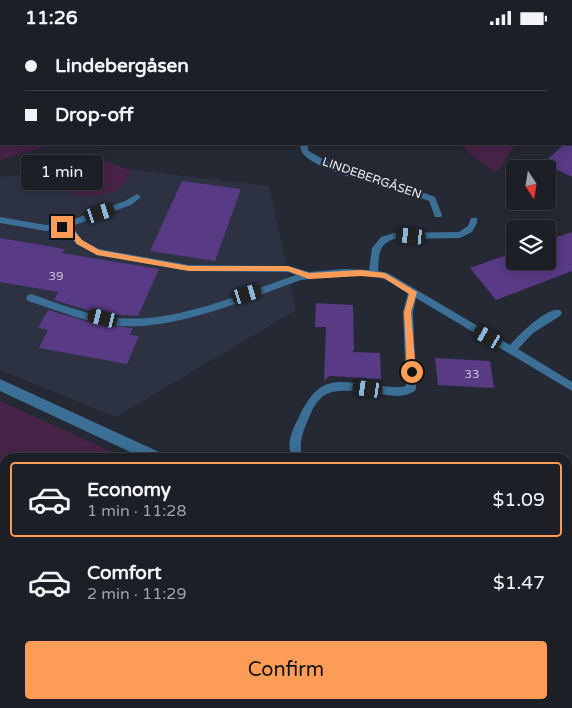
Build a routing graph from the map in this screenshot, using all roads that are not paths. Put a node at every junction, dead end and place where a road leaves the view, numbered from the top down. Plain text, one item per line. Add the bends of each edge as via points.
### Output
1 (304, 145) edge
2 (137, 197) dead end
3 (438, 215) dead end
4 (0, 219) edge
5 (474, 220) dead end
6 (67, 225) junction
7 (373, 273) junction
8 (309, 276) junction
9 (413, 292) junction
10 (31, 298) dead end
11 (557, 313) dead end
12 (511, 350) junction
13 (0, 385) edge
14 (572, 387) edge
15 (145, 453) edge
16 (296, 453) edge

1 - 3 lane, LINDEBERGÅSEN via 307,153 327,164 432,199
2 - 6 lane
4 - 6 lane via 46,228
5 - 7 lane via 468,232 460,235 388,237 376,248
6 - 8 lane via 79,242 97,252 189,269 288,269
7 - 8 lane
7 - 9 lane via 385,275
8 - 10 lane via 176,317 136,322 118,322
9 - 12 lane
9 - 16 lane via 408,312 411,388 397,392 338,386 320,392 312,400 298,429
11 - 12 lane via 530,329
12 - 14 lane
13 - 15 street

